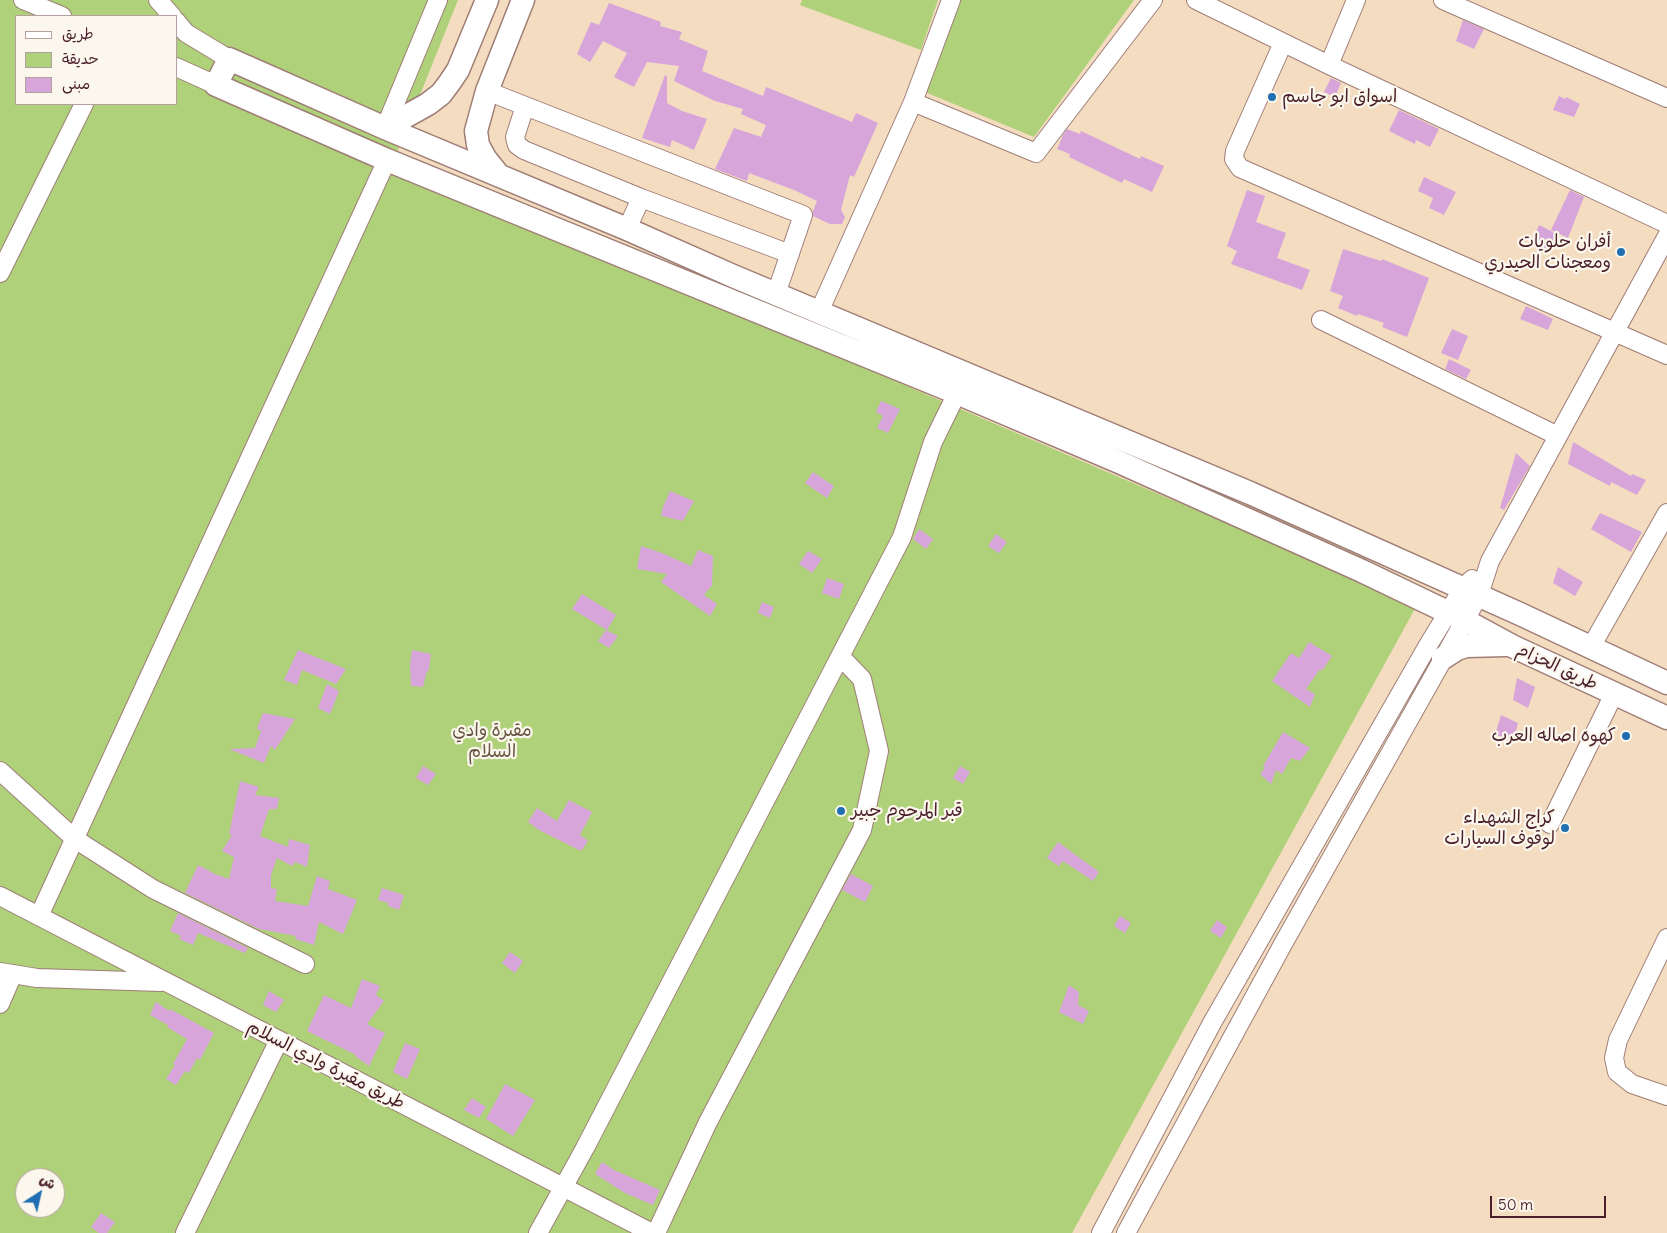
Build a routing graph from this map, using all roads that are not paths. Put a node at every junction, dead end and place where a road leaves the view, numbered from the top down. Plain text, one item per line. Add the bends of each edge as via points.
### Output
1 (23, 0) edge
2 (158, 0) edge
3 (438, 0) edge
4 (488, 0) edge
5 (523, 0) edge
6 (951, 0) edge
7 (1153, 0) edge
8 (1196, 0) edge
9 (1356, 0) edge
10 (1443, 0) edge
11 (60, 15) edge
12 (171, 15) edge
13 (178, 23) edge
14 (1283, 43) junction
15 (229, 59) junction
16 (1329, 65) junction
17 (178, 68) edge
18 (216, 86) junction
19 (487, 91) junction
20 (1667, 98) edge
21 (913, 102) junction
22 (84, 105) edge
23 (525, 106) junction
24 (386, 128) junction
25 (387, 160) junction
26 (498, 174) junction
27 (642, 198) junction
28 (1667, 224) edge
29 (627, 228) junction
30 (1667, 236) edge
31 (790, 254) junction
32 (0, 273) edge
33 (776, 294) junction
34 (819, 312) junction
35 (1321, 320) dead end
36 (1614, 333) junction
37 (1667, 355) edge
38 (958, 393) junction
39 (1558, 436) junction
40 (1667, 513) edge
41 (1471, 592) junction
42 (1456, 617) junction
43 (1512, 646) junction
44 (1591, 647) junction
45 (840, 656) junction
46 (1443, 658) junction
47 (1667, 683) edge
48 (1614, 694) junction
49 (1667, 718) edge
50 (0, 771) edge
51 (1550, 824) dead end
52 (75, 839) junction
53 (0, 896) edge
54 (39, 916) junction
55 (1667, 938) edge
56 (305, 964) dead end
57 (7, 973) edge
58 (167, 982) junction
59 (0, 1004) edge
60 (1212, 1023) junction
61 (1233, 1036) junction
62 (279, 1040) junction
63 (1196, 1053) junction
64 (1218, 1065) junction
65 (1667, 1096) edge
66 (564, 1187) junction
67 (185, 1233) edge
68 (538, 1233) edge
69 (654, 1233) edge
70 (1101, 1233) edge
71 (1126, 1233) edge

1 - 11 street
2 - 12 street
3 - 24 street
4 - 24 main road via 458,70 441,94
5 - 19 main road
6 - 21 street
7 - 21 street via 1036,153
8 - 14 street
9 - 16 street
10 - 20 street
13 - 15 street via 186,33
14 - 16 street
14 - 36 street via 1235,150 1234,160 1240,168
15 - 18 main road
15 - 24 main road, طريق الحزام
16 - 28 street
17 - 18 street
18 - 25 main road, طريق الحزام
19 - 23 street
19 - 26 main road via 476,131 478,145
21 - 34 street
22 - 32 street
23 - 27 street via 515,137 524,150
23 - 31 street via 803,215
24 - 26 main road, طريق الحزام
25 - 38 main road, طريق الحزام
25 - 52 street
26 - 29 main road, طريق الحزام
27 - 29 street
27 - 31 street
29 - 33 main road, طريق الحزام
30 - 36 street
31 - 33 street
33 - 34 main road, طريق الحزام
34 - 41 main road, طريق الحزام via 1250,493
35 - 39 street
36 - 37 street
36 - 39 street
38 - 42 main road, طريق الحزام via 1362,570
38 - 45 street via 933,442 902,537
39 - 41 street
40 - 44 street
41 - 42 street
41 - 44 main road, طريق الحزام
42 - 43 main road, طريق الحزام
42 - 46 street
42 - 60 street
43 - 46 main road via 1466,646
43 - 48 main road, طريق الحزام
44 - 47 main road, طريق الحزام
45 - 66 street
45 - 69 street via 862,679 879,751 862,830 708,1122
46 - 61 street
48 - 49 main road, طريق الحزام
48 - 51 street
50 - 52 street
52 - 54 street
52 - 56 street via 152,888
53 - 54 street, طريق مقبرة وادي السلام
54 - 58 street, طريق مقبرة وادي السلام
55 - 65 street via 1618,1040 1614,1058 1616,1072 1632,1084
57 - 58 street via 37,978
57 - 59 street
58 - 62 street, طريق مقبرة وادي السلام
60 - 61 street via 1217,1033
60 - 63 street
61 - 64 street
62 - 66 street, طريق مقبرة وادي السلام
62 - 67 street
63 - 64 street via 1212,1056
63 - 70 street
64 - 71 street
66 - 68 street
66 - 69 street, طريق مقبرة وادي السلام

